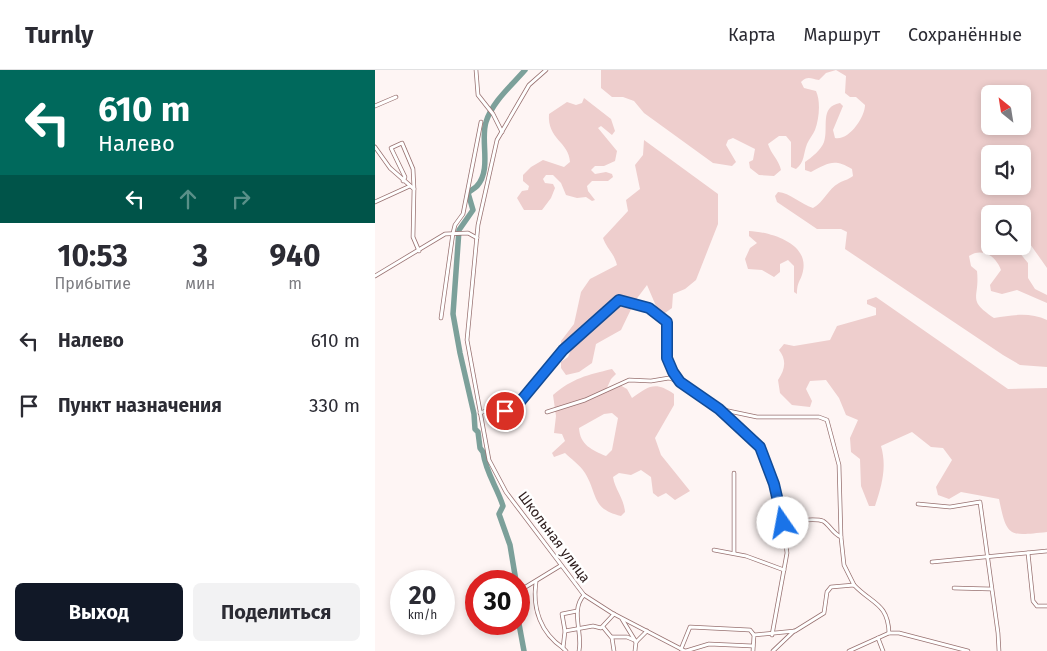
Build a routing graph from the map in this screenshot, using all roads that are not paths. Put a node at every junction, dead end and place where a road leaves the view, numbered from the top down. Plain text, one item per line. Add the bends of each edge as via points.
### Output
1 (477, 70) edge
2 (546, 70) edge
3 (396, 97) dead end
4 (375, 106) edge
5 (481, 122) dead end
6 (502, 133) junction
7 (375, 149) edge
8 (403, 180) junction
9 (410, 186) junction
10 (414, 189) junction
11 (375, 202) edge
12 (453, 233) junction
13 (477, 238) junction
14 (419, 251) junction
15 (375, 276) edge
16 (441, 318) dead end
17 (680, 382) junction
18 (719, 409) junction
19 (547, 412) dead end
20 (481, 413) junction
21 (734, 473) dead end
22 (918, 504) dead end
23 (783, 523) junction
24 (841, 537) junction
25 (714, 550) dead end
26 (1047, 551) edge
27 (734, 553) junction
28 (1028, 553) junction
29 (986, 558) junction
30 (932, 562) dead end
31 (560, 566) junction
32 (784, 570) junction
33 (536, 582) junction
34 (530, 585) edge
35 (854, 585) junction
36 (954, 588) dead end
37 (991, 589) junction
38 (584, 595) junction
39 (1047, 606) edge
40 (577, 611) junction
41 (615, 614) junction
42 (621, 618) junction
43 (579, 627) junction
44 (603, 627) junction
45 (647, 631) junction
46 (794, 631) junction
47 (565, 632) junction
48 (772, 634) junction
49 (889, 634) junction
50 (754, 635) junction
51 (612, 637) junction
52 (878, 638) junction
53 (637, 642) junction
54 (753, 646) junction
55 (565, 650) edge
56 (684, 650) edge
57 (579, 651) edge
58 (614, 651) edge
59 (635, 651) edge
60 (753, 651) edge
61 (773, 651) edge
62 (849, 651) edge
63 (883, 651) edge
64 (969, 651) edge
65 (999, 651) edge

1 - 6 street via 478,95 493,114
2 - 6 street, Школьная улица via 529,85
3 - 4 street
5 - 12 street via 463,214
6 - 13 street, Школьная улица via 497,140
7 - 8 street
8 - 9 street
8 - 10 street via 405,177 391,148 402,143 413,169
9 - 10 street
9 - 11 street
10 - 14 street via 413,236
12 - 13 street via 468,233
12 - 14 street via 445,234
12 - 16 street
13 - 20 street, Школьная улица via 467,340
14 - 15 street
17 - 18 street
17 - 19 street via 669,378 629,380 585,400
17 - 20 street via 667,358 669,328 665,318 649,308 619,300 563,350 519,403 505,411 497,407
18 - 23 street via 760,447 774,484
18 - 24 street via 757,417 819,417 827,420 839,465
20 - 31 street, Школьная улица via 494,471
21 - 27 street
22 - 29 street via 950,507 980,502
23 - 24 street via 819,520
23 - 32 street via 787,553
24 - 35 street via 844,565
25 - 27 street
26 - 28 street
27 - 32 street
28 - 29 street
28 - 39 street via 1033,601 1037,606
29 - 30 street
29 - 37 street
31 - 33 street
31 - 38 street, Школьная улица
32 - 48 street
33 - 34 street
33 - 55 street via 534,596 545,632
35 - 46 street via 831,587 827,592 824,614
35 - 49 street via 887,615
36 - 37 street
37 - 65 street
38 - 40 street via 579,600
38 - 41 street, Школьная улица
40 - 43 street
40 - 47 street via 562,614
41 - 42 street, Школьная улица
41 - 44 street
42 - 45 street, Школьная улица
42 - 53 street
43 - 44 street
43 - 47 street
43 - 57 street
44 - 51 street
45 - 53 street
45 - 56 street, Школьная улица
46 - 48 street
46 - 61 street
47 - 55 street
48 - 50 street
49 - 52 street
49 - 64 street via 903,633
50 - 54 street
50 - 56 street via 751,630 693,626 689,628
51 - 53 street via 627,636
51 - 58 street
52 - 62 street
52 - 63 street
53 - 59 street
54 - 56 street via 709,644
54 - 60 street

